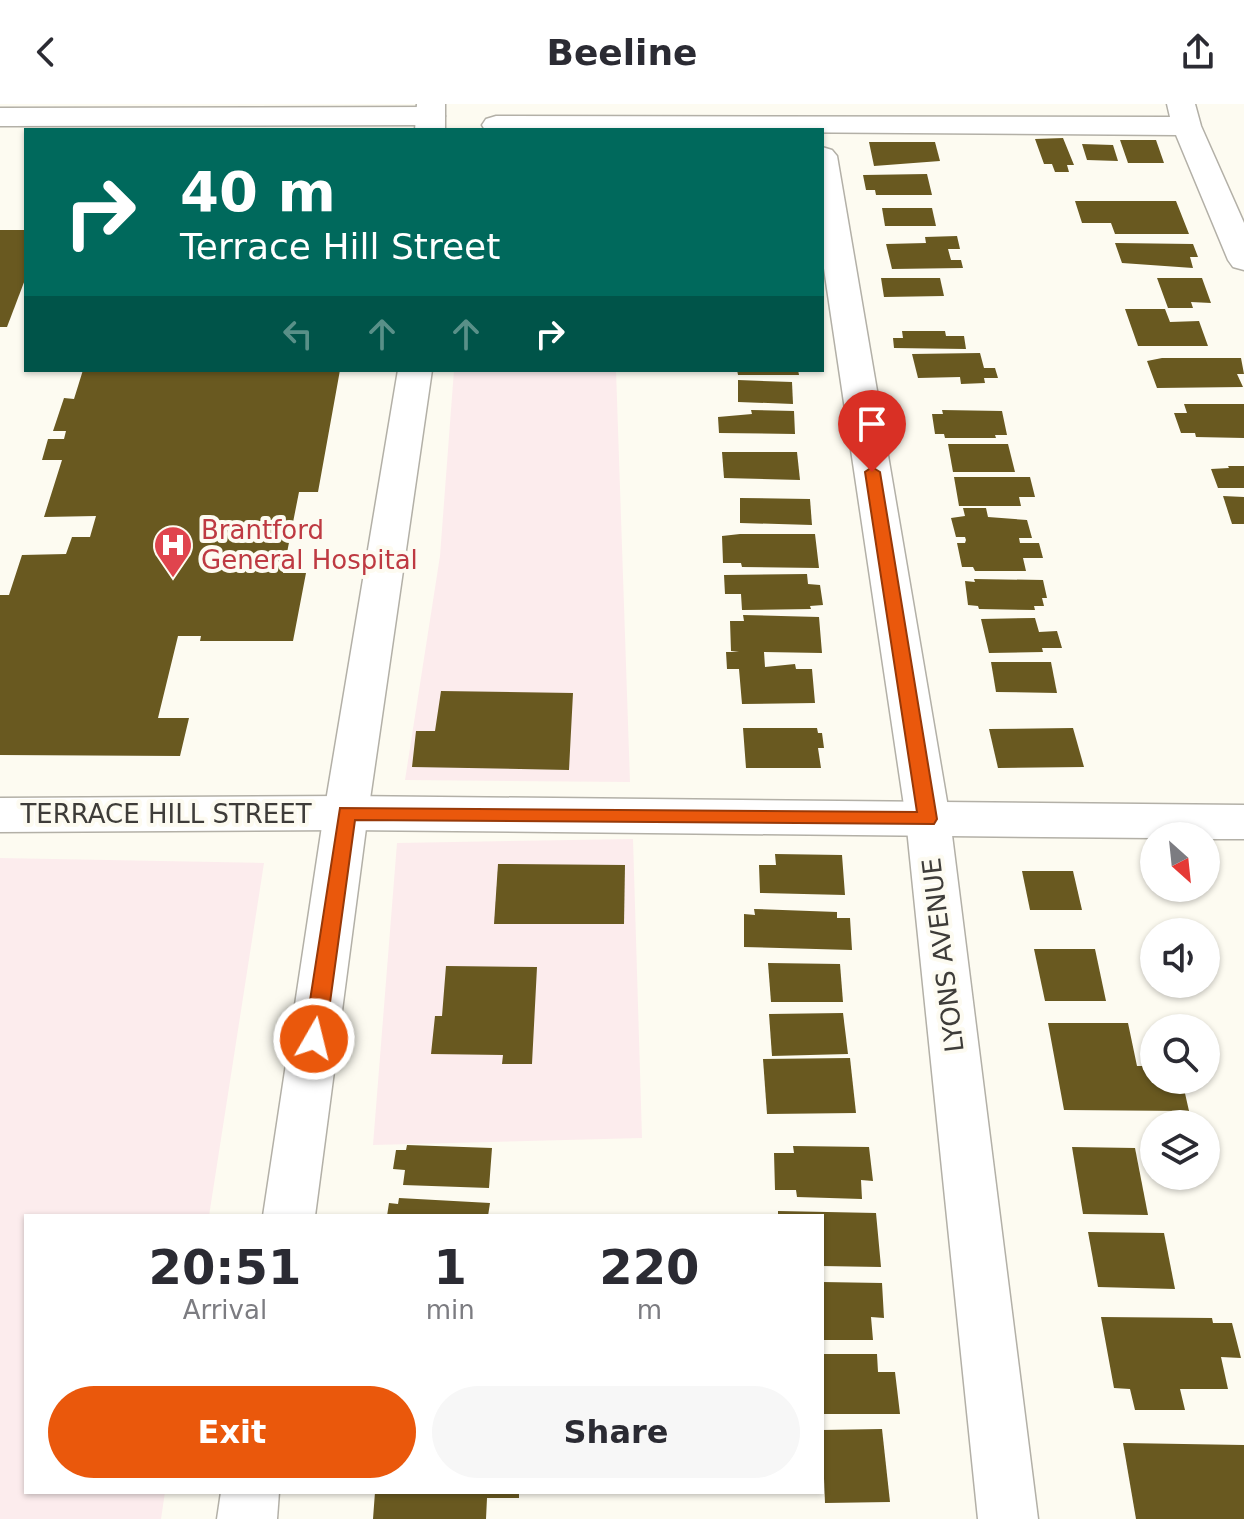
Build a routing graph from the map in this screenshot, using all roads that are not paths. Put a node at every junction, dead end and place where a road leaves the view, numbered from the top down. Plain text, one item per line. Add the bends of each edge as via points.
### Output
1 (1116, 104) edge
2 (346, 111) edge
3 (629, 115) edge
4 (1184, 115) edge
5 (0, 117) edge
6 (431, 117) edge
7 (496, 125) dead end
8 (1059, 125) junction
9 (804, 128) edge
10 (824, 129) edge
11 (824, 167) edge
12 (1244, 260) edge
13 (415, 372) edge
14 (346, 813) junction
15 (0, 815) edge
16 (928, 819) junction
17 (1244, 822) edge
18 (289, 1214) edge
19 (250, 1494) edge
20 (247, 1519) edge
21 (1008, 1519) edge

1 - 8 street
2 - 5 street
2 - 6 street
3 - 7 street
3 - 9 street
4 - 8 street
4 - 12 street
8 - 10 street
11 - 16 street, LYONS AVENUE
13 - 14 street
14 - 15 street, TERRACE HILL STREET
14 - 16 street, TERRACE HILL STREET
14 - 18 street
16 - 17 street, TERRACE HILL STREET
16 - 21 street, LYONS AVENUE
19 - 20 street

